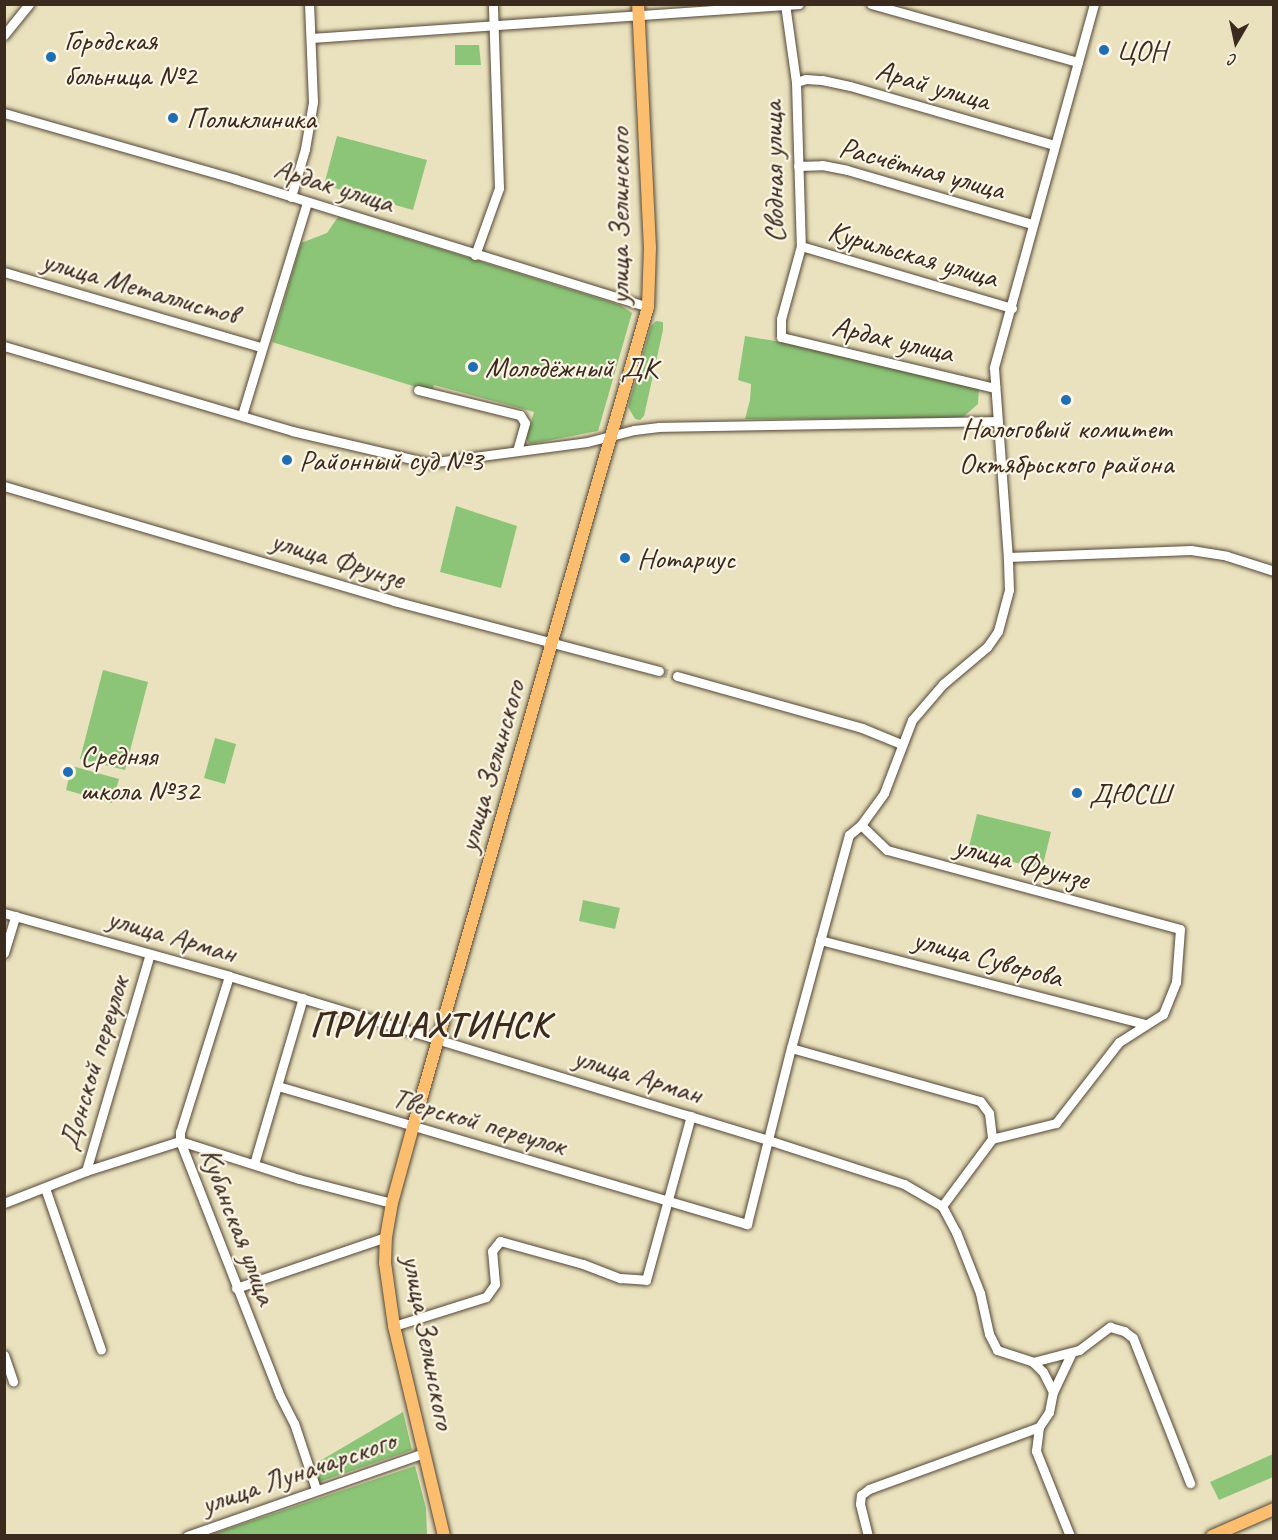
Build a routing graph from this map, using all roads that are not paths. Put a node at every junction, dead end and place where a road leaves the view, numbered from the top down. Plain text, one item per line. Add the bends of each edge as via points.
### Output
1 (29, 4) edge
2 (309, 4) edge
3 (493, 4) edge
4 (799, 4) edge
5 (871, 4) edge
6 (1094, 4) edge
7 (785, 5) edge
8 (638, 9) edge
9 (494, 24) junction
10 (4, 35) edge
11 (312, 38) junction
12 (1078, 62) junction
13 (796, 82) junction
14 (4, 113) edge
15 (1055, 145) junction
16 (798, 166) junction
17 (291, 197) junction
18 (307, 202) junction
19 (1032, 224) junction
20 (801, 246) junction
21 (475, 255) junction
22 (4, 272) edge
23 (648, 307) junction
24 (1012, 308) junction
25 (781, 337) joint
26 (4, 346) edge
27 (261, 348) junction
28 (994, 388) junction
29 (418, 390) dead end
30 (242, 415) junction
31 (998, 422) junction
32 (609, 437) junction
33 (517, 451) junction
34 (4, 486) edge
35 (1008, 557) junction
36 (1274, 571) edge
37 (552, 643) junction
38 (659, 671) tunnel mouth
39 (677, 676) tunnel mouth
40 (901, 744) junction
41 (861, 825) junction
42 (4, 913) edge
43 (15, 916) junction
44 (820, 940) junction
45 (4, 953) edge
46 (150, 954) junction
47 (229, 976) junction
48 (303, 998) junction
49 (1144, 1024) junction
50 (440, 1040) junction
51 (791, 1048) junction
52 (278, 1086) junction
53 (691, 1116) junction
54 (413, 1127) junction
55 (992, 1139) junction
56 (768, 1140) junction
57 (180, 1141) junction
58 (254, 1164) junction
59 (86, 1171) junction
60 (45, 1188) junction
61 (666, 1201) junction
62 (4, 1203) edge
63 (392, 1203) junction
64 (942, 1206) junction
65 (386, 1237) junction
66 (236, 1288) junction
67 (393, 1326) junction
68 (101, 1350) dead end
69 (1072, 1352) junction
70 (4, 1355) edge
71 (1033, 1362) junction
72 (13, 1381) dead end
73 (1053, 1392) junction
74 (1039, 1427) junction
75 (424, 1453) junction
76 (1190, 1483) dead end
77 (316, 1489) junction
78 (1274, 1509) edge
79 (187, 1536) edge
80 (444, 1536) edge
81 (868, 1536) edge
82 (1070, 1536) edge
83 (1212, 1536) edge

1 - 10 street
2 - 11 street
3 - 9 street
4 - 7 street
5 - 12 street
6 - 12 street
7 - 8 street
7 - 13 street, Сводная улица
8 - 9 street
8 - 23 main road, улица Зелинского via 650,248
9 - 11 street
9 - 21 street via 500,188
11 - 17 street via 313,102
12 - 15 street
13 - 15 street, Арай улица via 806,79 850,86
13 - 16 street, Сводная улица
14 - 17 street, Ардак улица
15 - 19 street
16 - 19 street, Расчётная улица via 847,170
16 - 20 street, Сводная улица
17 - 18 street, Ардак улица
18 - 21 street, Ардак улица
18 - 27 street
19 - 24 street
20 - 24 street, Курильская улица
20 - 25 street, Сводная улица via 780,320
21 - 23 street, Ардак улица
22 - 27 street, улица Металлистов
23 - 32 main road, улица Зелинского
24 - 28 street via 994,368
25 - 28 street, Ардак улица
26 - 30 street
27 - 30 street
28 - 31 street
29 - 33 street via 520,415 525,423
30 - 33 street via 303,434 428,463
31 - 32 street via 659,428
31 - 35 street
32 - 33 street
32 - 37 main road, улица Зелинского
34 - 37 street, улица Фрунзе via 394,601
35 - 36 street via 1191,550 1227,556
35 - 40 street via 1009,590 998,631 987,647 943,684 912,720
37 - 38 street, улица Фрунзе
37 - 50 main road, улица Зелинского
39 - 40 street via 862,728
40 - 41 street via 884,793
41 - 44 street via 849,835
41 - 49 street, улица Фрунзе via 888,850 1179,929 1176,982 1163,1014
42 - 43 street, улица Арман
43 - 45 street
43 - 46 street, улица Арман
44 - 49 street, улица Суворова
44 - 51 street
46 - 47 street, улица Арман
46 - 59 street, Донской переулок
47 - 48 street, улица Арман
47 - 57 street, Кубанская улица
48 - 50 street, улица Арман
48 - 52 street
49 - 55 street via 1119,1042 1056,1123
50 - 53 street, улица Арман
50 - 54 main road, улица Зелинского
51 - 55 street via 980,1101 989,1113
51 - 56 street
52 - 54 street, Тверской переулок
52 - 58 street
53 - 56 street, улица Арман
53 - 61 street
54 - 61 street, Тверской переулок
54 - 63 main road, улица Зелинского
55 - 64 street
56 - 61 street, Тверской переулок via 747,1224
56 - 64 street, улица Арман via 904,1184
57 - 58 street
57 - 59 street
57 - 66 street, Кубанская улица
58 - 63 street
59 - 60 street, Донской переулок
60 - 62 street, Донской переулок
60 - 68 street
61 - 67 street via 646,1280 620,1278 500,1241 492,1251 495,1284 486,1297
63 - 65 main road, улица Зелинского
64 - 71 street via 980,1293 989,1334 997,1350
65 - 66 street
65 - 67 main road, улица Зелинского via 385,1263
66 - 77 street, Кубанская улица via 294,1423
67 - 75 main road, улица Зелинского
69 - 71 street
69 - 73 street
69 - 76 street via 1110,1327 1124,1330 1133,1338
70 - 72 street
71 - 73 street
73 - 74 street via 1049,1412
74 - 81 street via 869,1489 861,1495 860,1504
74 - 82 street via 1036,1450
75 - 77 street, улица Луначарского
75 - 80 main road, улица Зелинского
77 - 79 street, улица Луначарского
78 - 83 main road

